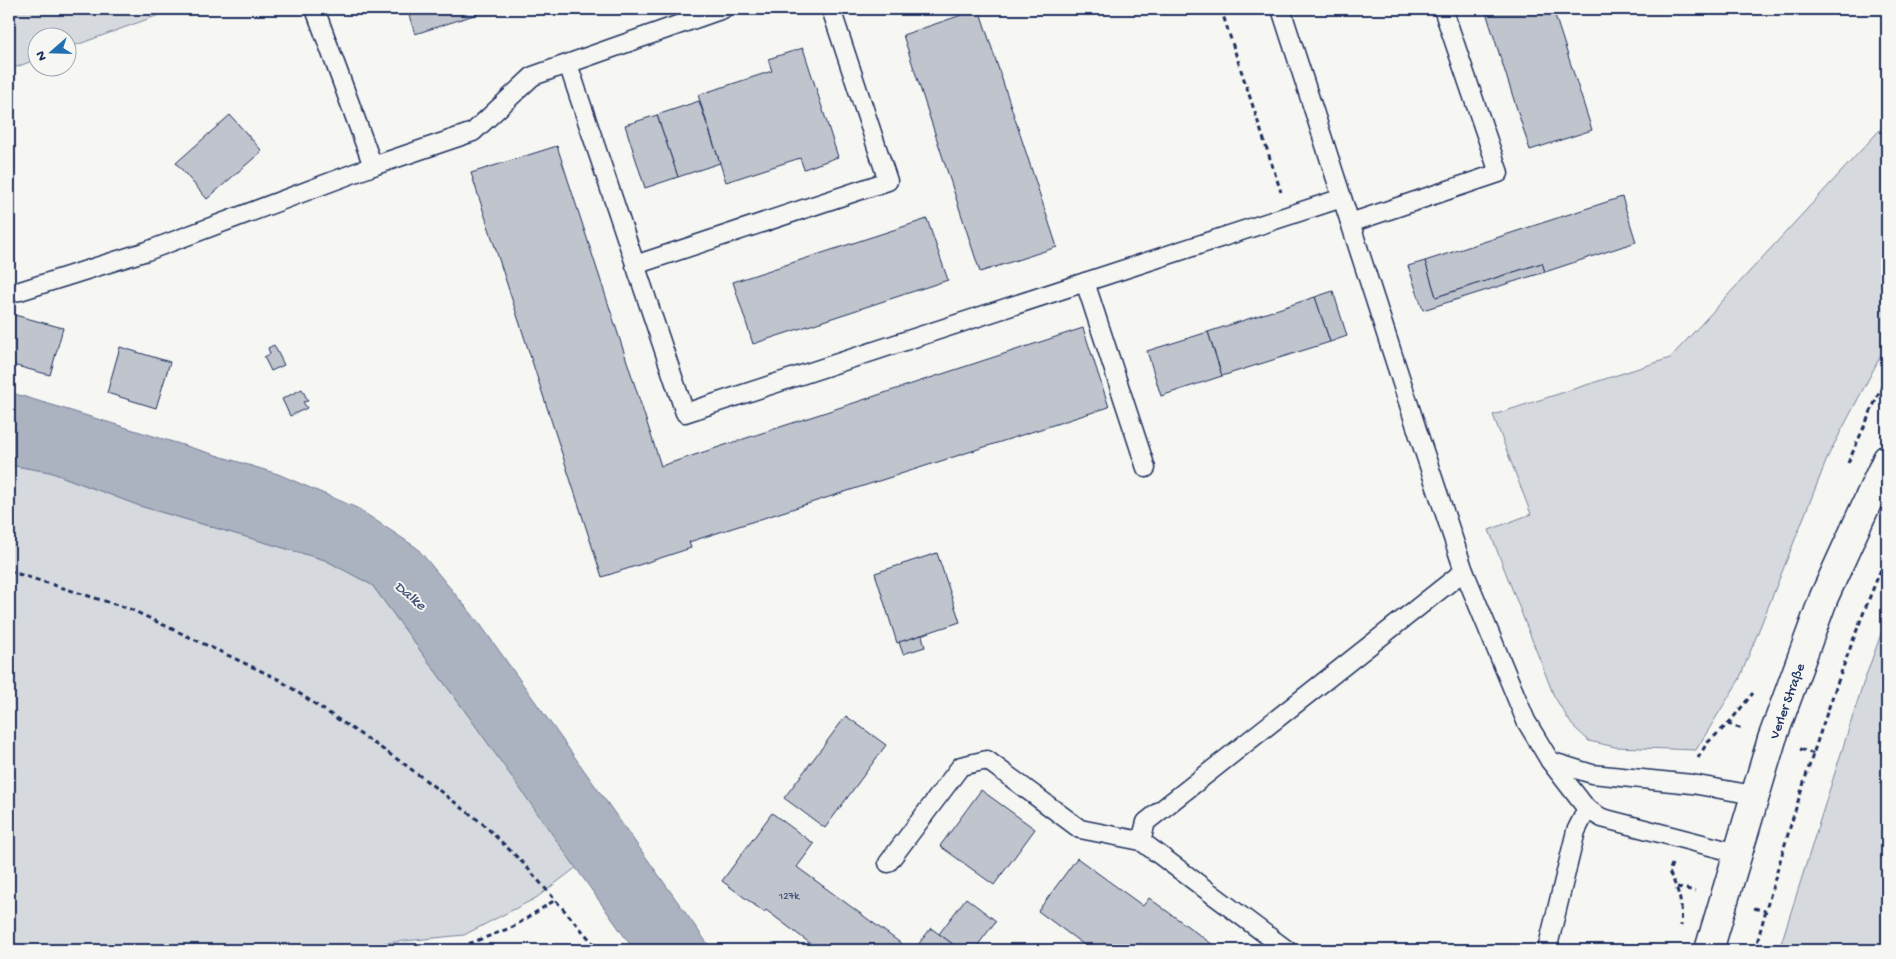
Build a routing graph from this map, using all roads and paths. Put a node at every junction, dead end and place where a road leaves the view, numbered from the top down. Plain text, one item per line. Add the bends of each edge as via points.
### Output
1 (315, 9) edge
2 (723, 9) edge
3 (830, 9) edge
4 (1221, 9) edge
5 (1281, 9) edge
6 (1443, 9) edge
7 (568, 64) junction
8 (373, 166) junction
9 (1342, 198) junction
10 (1289, 216) junction
11 (1350, 223) junction
12 (635, 265) junction
13 (1085, 282) junction
14 (9, 293) edge
15 (1887, 459) edge
16 (1146, 468) dead end
17 (1887, 555) edge
18 (9, 571) edge
19 (1464, 572) junction
20 (1752, 695) dead end
21 (1728, 724) junction
22 (1746, 731) dead end
23 (1808, 752) dead end
24 (1814, 754) junction
25 (1550, 761) junction
26 (1698, 761) dead end
27 (1754, 795) junction
28 (1587, 809) junction
29 (1141, 841) junction
30 (1737, 853) junction
31 (888, 863) dead end
32 (1672, 865) dead end
33 (1677, 887) junction
34 (1686, 889) dead end
35 (555, 900) junction
36 (1761, 910) dead end
37 (1765, 911) junction
38 (1680, 933) dead end
39 (452, 950) edge
40 (599, 950) edge
41 (1287, 950) edge
42 (1547, 950) edge
43 (1709, 950) edge
44 (1755, 950) edge

1 - 8 lane
2 - 7 lane
3 - 12 lane via 888,181
4 - 10 path
5 - 9 lane
6 - 11 lane via 1499,173
7 - 8 lane via 533,76 473,132
7 - 12 lane
8 - 14 lane via 147,251
9 - 10 lane
9 - 11 lane
10 - 13 lane
11 - 19 lane
12 - 13 lane via 684,413
13 - 16 lane
15 - 27 main road, Verler Straße via 1824,597
17 - 24 path
18 - 35 path via 130,609 278,679 403,763 482,823
19 - 25 lane via 1526,721
19 - 29 lane via 1146,822
20 - 21 path
21 - 22 path
21 - 26 path via 1707,743
23 - 24 path
24 - 37 path
25 - 27 lane via 1592,774 1692,784
25 - 28 lane
27 - 30 main road, Verler Straße
28 - 30 lane via 1602,818
28 - 42 lane via 1576,831
29 - 31 lane via 1080,829 987,760 962,766
29 - 41 lane
30 - 43 main road, Verler Straße
32 - 33 path via 1668,872
33 - 34 path
33 - 38 path via 1683,909
35 - 39 path via 513,926
35 - 40 path
36 - 37 path
37 - 44 path

